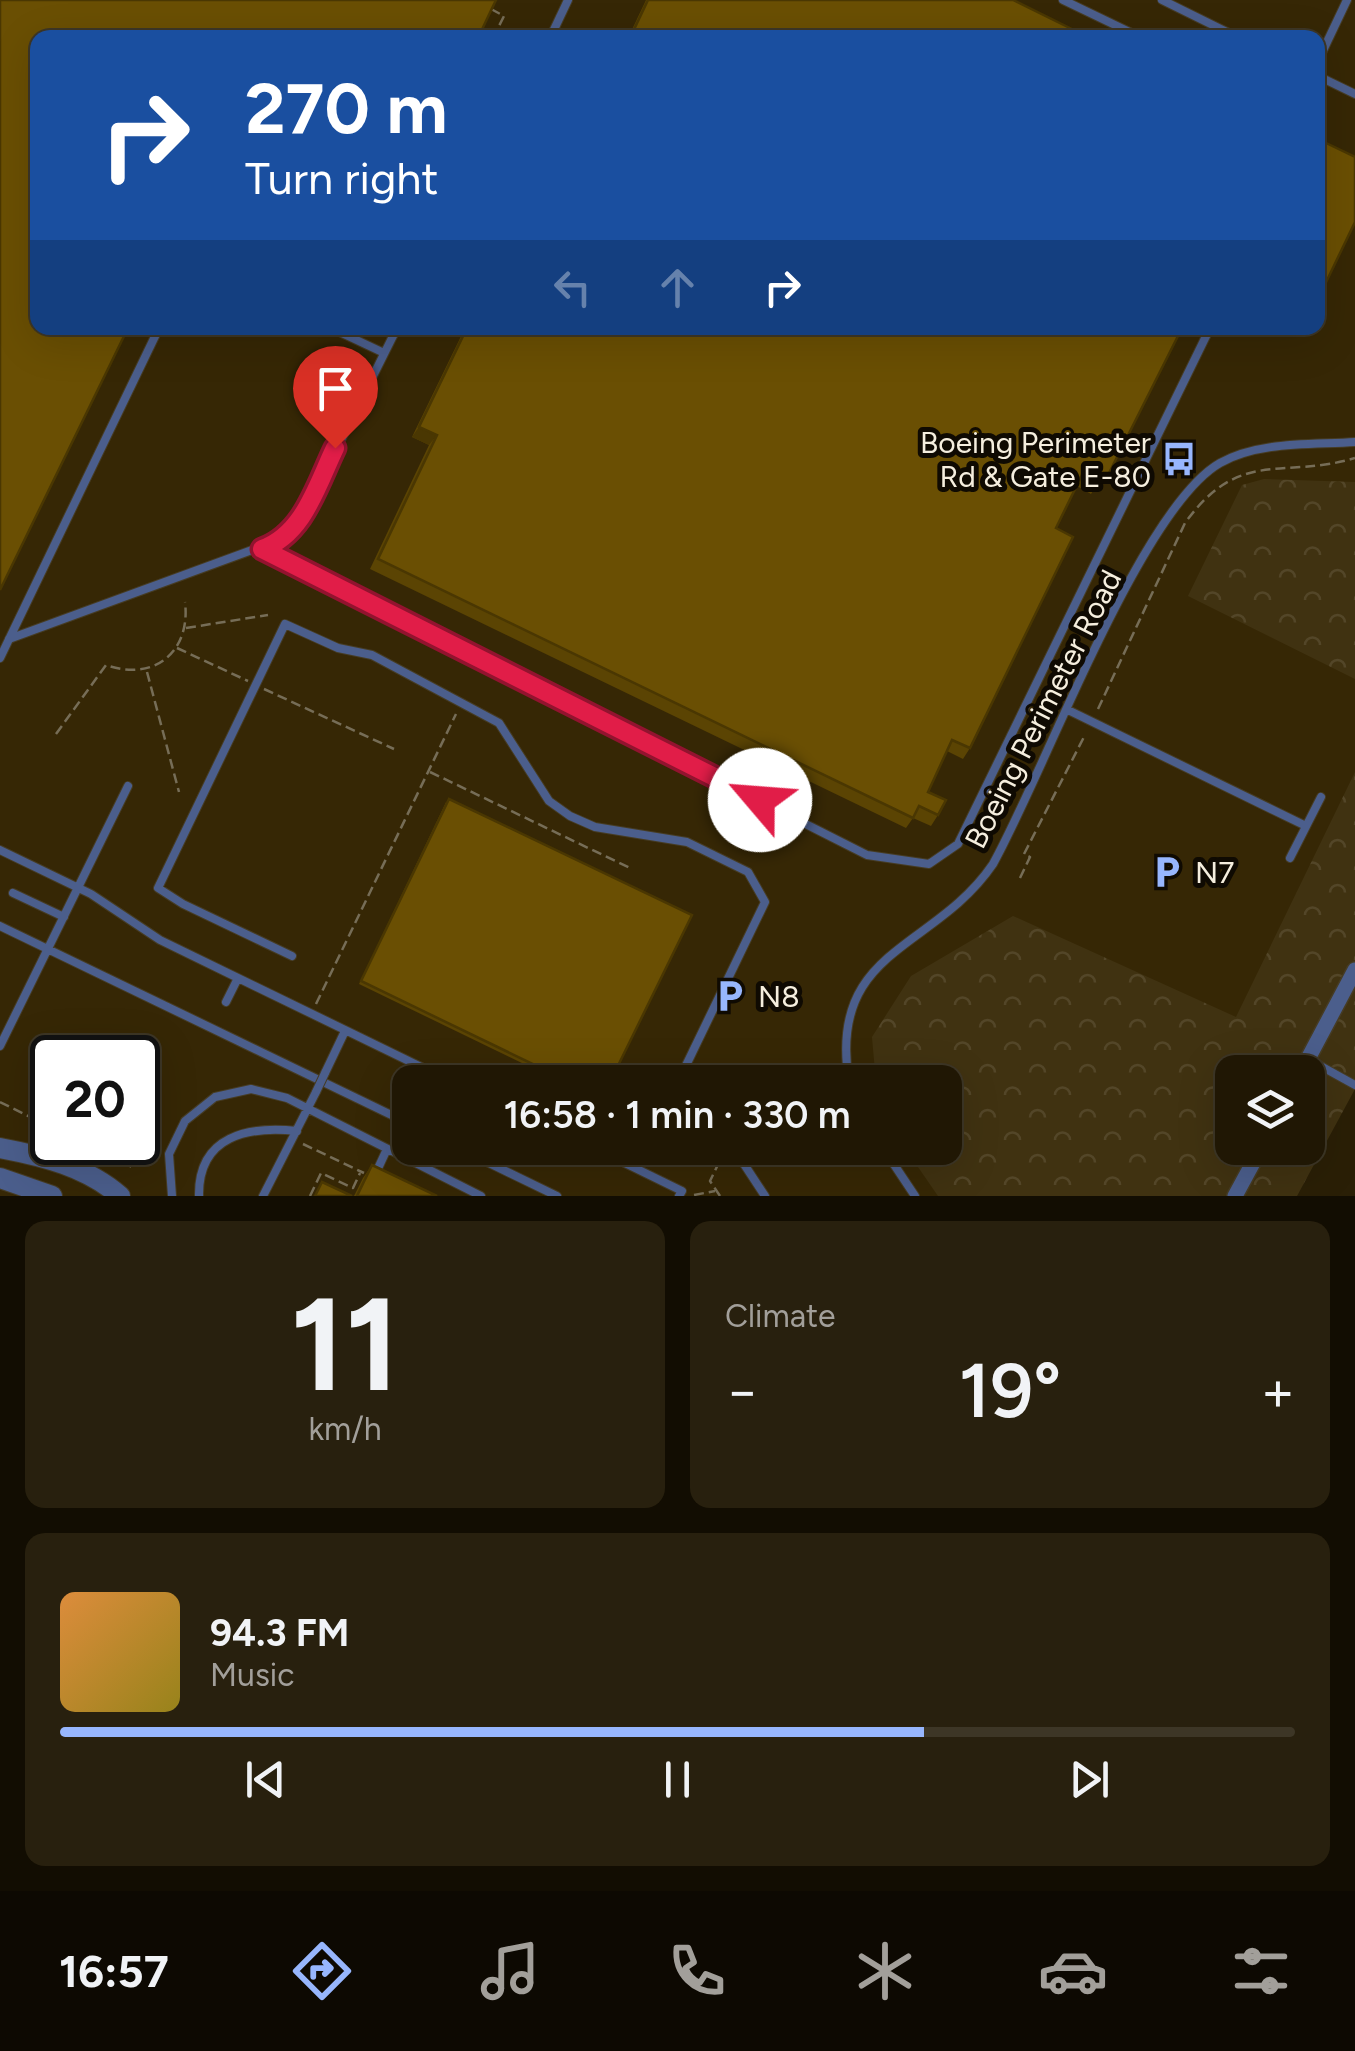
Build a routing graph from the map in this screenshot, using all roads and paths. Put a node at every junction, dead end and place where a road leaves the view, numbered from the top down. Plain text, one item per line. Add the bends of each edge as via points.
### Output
1 (494, 0) edge
2 (568, 0) edge
3 (1062, 0) edge
4 (1162, 0) edge
5 (1347, 0) edge
6 (497, 30) edge
7 (554, 30) edge
8 (1125, 30) edge
9 (1223, 30) edge
10 (1325, 39) edge
11 (1325, 79) edge
12 (1355, 94) edge
13 (157, 335) edge
14 (346, 335) edge
15 (393, 335) edge
16 (1207, 335) edge
17 (382, 352) junction
18 (1355, 442) edge
19 (1355, 458) edge
20 (262, 549) junction
21 (184, 602) dead end
22 (268, 615) dead end
23 (185, 628) junction
24 (10, 639) junction
25 (177, 648) junction
26 (0, 658) edge
27 (146, 669) junction
28 (256, 685) junction
29 (462, 702) junction
30 (1098, 709) dead end
31 (1068, 710) junction
32 (56, 734) dead end
33 (1085, 735) dead end
34 (394, 749) dead end
35 (428, 772) junction
36 (128, 786) dead end
37 (179, 792) dead end
38 (1321, 797) dead end
39 (1306, 826) junction
40 (0, 850) edge
41 (1290, 858) dead end
42 (632, 870) dead end
43 (1020, 878) dead end
44 (78, 888) junction
45 (13, 892) dead end
46 (64, 918) junction
47 (0, 926) edge
48 (48, 950) junction
49 (292, 956) dead end
50 (1355, 970) edge
51 (238, 978) junction
52 (226, 1002) dead end
53 (311, 1014) junction
54 (345, 1031) junction
55 (0, 1046) edge
56 (1310, 1055) edge
57 (416, 1065) edge
58 (686, 1065) edge
59 (848, 1065) edge
60 (1325, 1074) edge
61 (1355, 1085) edge
62 (0, 1102) edge
63 (308, 1109) junction
64 (392, 1115) edge
65 (30, 1117) edge
66 (297, 1131) junction
67 (302, 1144) dead end
68 (0, 1148) edge
69 (387, 1150) junction
70 (493, 1165) edge
71 (630, 1165) edge
72 (638, 1165) edge
73 (718, 1165) edge
74 (745, 1165) edge
75 (894, 1165) edge
76 (1252, 1165) edge
77 (636, 1168) junction
78 (0, 1178) edge
79 (372, 1183) edge
80 (717, 1191) junction
81 (681, 1193) edge
82 (52, 1196) edge
83 (120, 1196) edge
84 (172, 1196) edge
85 (199, 1196) edge
86 (263, 1196) edge
87 (310, 1196) edge
88 (482, 1196) edge
89 (557, 1196) edge
90 (720, 1196) edge
91 (766, 1196) edge
92 (915, 1196) edge
93 (1235, 1196) edge

1 - 6 path via 490,8 504,16
2 - 7 lane
3 - 8 lane
4 - 9 lane
5 - 10 lane
11 - 12 lane
13 - 24 lane
14 - 17 lane
15 - 17 lane
16 - 20 lane via 958,844 929,864 867,854
17 - 20 lane via 304,512 285,538
18 - 31 lane, Boeing Perimeter Road via 1251,451 1196,480 1162,524
19 - 30 path via 1252,470 1205,499 1186,523
20 - 24 lane
21 - 23 path
22 - 23 path
23 - 25 path
24 - 26 lane
25 - 27 path
25 - 28 path
27 - 32 path via 106,664
27 - 37 path
28 - 29 lane via 285,624 372,655
28 - 34 path
28 - 49 lane via 158,888
29 - 35 path
29 - 58 lane via 499,723 542,792 570,816 596,827 686,842 757,882 766,902
31 - 39 lane
31 - 59 lane, Boeing Perimeter Road via 980,883 950,913 899,945 862,986 846,1030
33 - 43 path via 1024,854 1030,857
35 - 42 path
35 - 53 path
36 - 44 lane
38 - 39 lane
39 - 41 lane
40 - 44 lane
44 - 46 lane
44 - 51 lane via 160,940
45 - 46 lane
46 - 48 lane
47 - 48 lane
48 - 55 lane
48 - 64 lane
50 - 56 street
51 - 52 lane
51 - 53 lane
53 - 54 lane
54 - 57 lane
54 - 63 lane, bridge
60 - 61 lane
62 - 65 path
63 - 66 lane
63 - 69 lane
63 - 84 lane via 251,1089 204,1104 174,1142 168,1166
66 - 85 lane via 260,1128 226,1139 205,1170
66 - 86 lane
67 - 87 path via 358,1170 353,1188 322,1173
68 - 83 street via 43,1156
69 - 79 lane
69 - 88 lane
70 - 89 lane
71 - 77 lane
72 - 77 lane
73 - 80 path via 710,1180
74 - 91 lane
75 - 92 lane
76 - 93 street
77 - 81 lane
78 - 82 street
80 - 81 path
80 - 90 path

